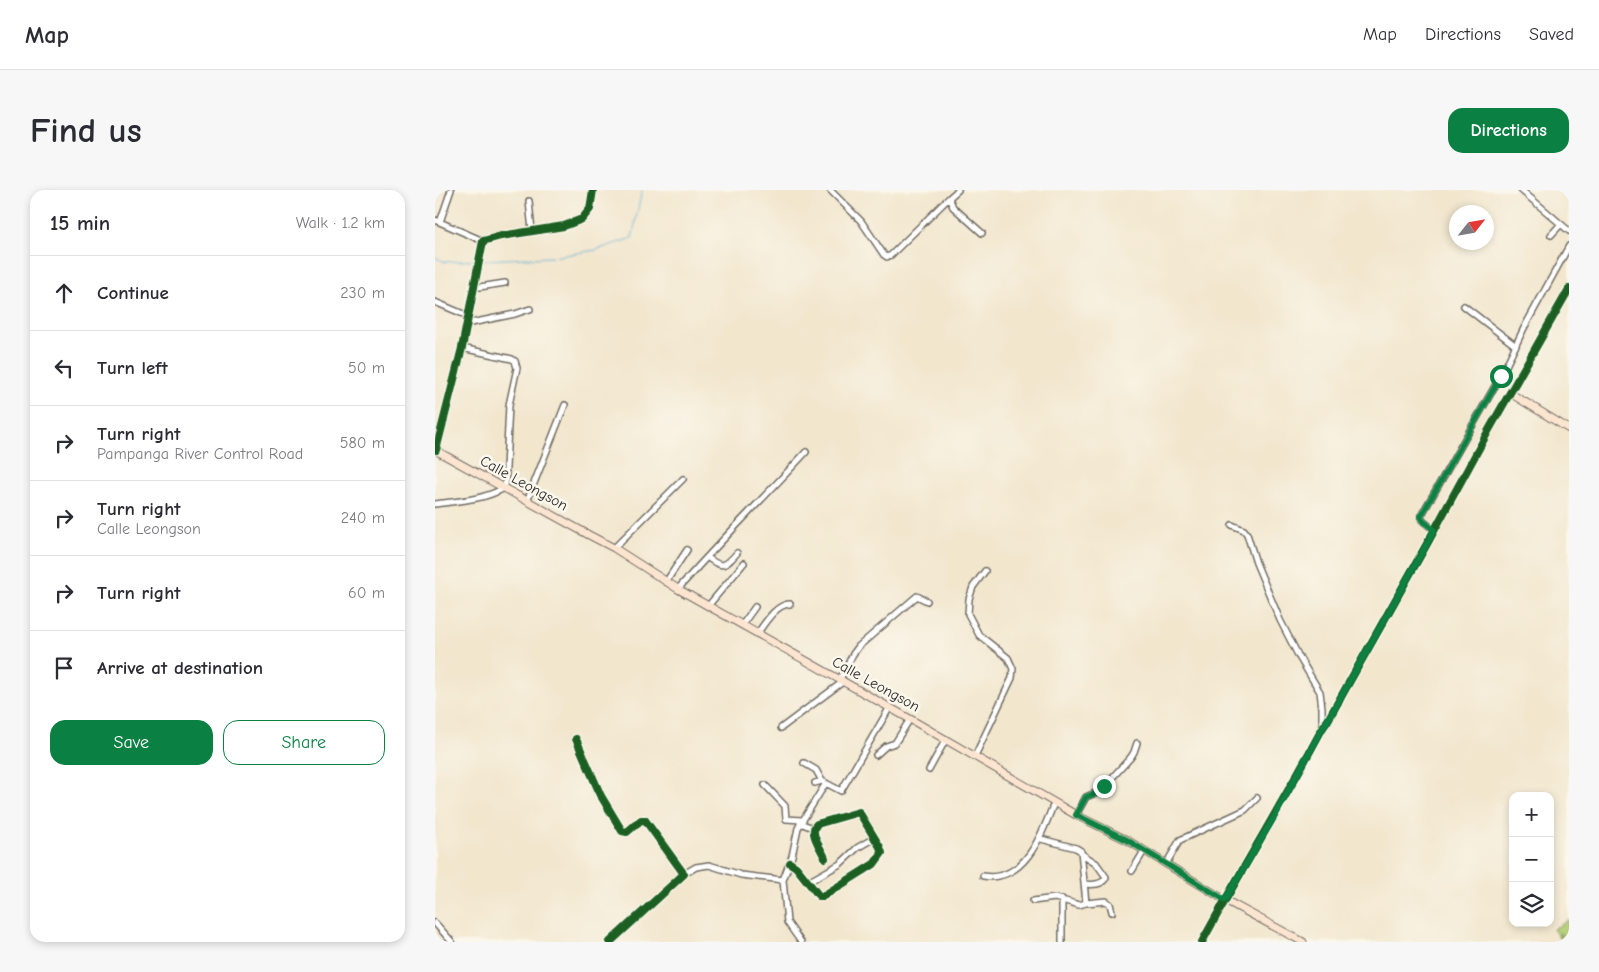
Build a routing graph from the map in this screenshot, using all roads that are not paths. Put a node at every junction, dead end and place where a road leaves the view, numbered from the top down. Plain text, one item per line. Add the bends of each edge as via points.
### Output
1 (451, 190) edge
2 (593, 190) edge
3 (830, 190) edge
4 (958, 190) edge
5 (1521, 190) edge
6 (949, 198) junction
7 (529, 200) dead end
8 (438, 221) edge
9 (1561, 224) junction
10 (533, 231) junction
11 (1569, 231) edge
12 (982, 233) dead end
13 (1551, 235) dead end
14 (483, 242) junction
15 (1569, 246) edge
16 (505, 283) dead end
17 (474, 284) junction
18 (1569, 289) edge
19 (435, 302) edge
20 (1464, 306) dead end
21 (530, 309) dead end
22 (467, 320) junction
23 (1516, 346) junction
24 (462, 348) junction
25 (1510, 393) junction
26 (565, 405) dead end
27 (1569, 429) edge
28 (435, 450) edge
29 (806, 452) dead end
30 (683, 480) dead end
31 (504, 488) junction
32 (527, 501) junction
33 (435, 504) edge
34 (1232, 525) dead end
35 (1434, 530) junction
36 (614, 548) junction
37 (687, 550) dead end
38 (737, 553) dead end
39 (707, 557) junction
40 (744, 564) dead end
41 (985, 571) dead end
42 (667, 582) junction
43 (678, 589) junction
44 (927, 601) dead end
45 (790, 604) dead end
46 (708, 606) junction
47 (755, 608) dead end
48 (742, 625) junction
49 (757, 634) junction
50 (842, 680) junction
51 (889, 707) junction
52 (910, 719) junction
53 (781, 728) dead end
54 (1322, 729) junction
55 (576, 739) dead end
56 (946, 739) junction
57 (1137, 743) dead end
58 (877, 755) dead end
59 (975, 756) junction
60 (804, 763) dead end
61 (929, 770) dead end
62 (824, 782) junction
63 (815, 783) dead end
64 (765, 785) dead end
65 (1257, 798) dead end
66 (1054, 803) junction
67 (1076, 815) junction
68 (801, 821) junction
69 (813, 828) junction
70 (874, 838) junction
71 (1041, 839) junction
72 (1144, 852) junction
73 (1082, 854) junction
74 (825, 858) dead end
75 (790, 863) junction
76 (1166, 864) junction
77 (1131, 870) dead end
78 (684, 874) junction
79 (983, 876) dead end
80 (783, 880) junction
81 (808, 882) junction
82 (1085, 884) junction
83 (1062, 900) junction
84 (1225, 900) junction
85 (1033, 901) dead end
86 (1086, 903) junction
87 (1112, 912) dead end
88 (435, 923) edge
89 (452, 942) edge
90 (610, 942) edge
91 (801, 942) edge
92 (1062, 942) edge
93 (1203, 942) edge
94 (1303, 942) edge

1 - 8 street
2 - 10 street via 590,209 582,219 564,226
3 - 6 street via 861,221 887,257
4 - 6 street
5 - 9 street
6 - 12 street via 953,207
7 - 10 street
8 - 14 street
9 - 11 street
9 - 13 street
10 - 14 street
14 - 17 street
15 - 23 street
16 - 17 street
17 - 22 street
18 - 25 street
19 - 22 street
20 - 23 street
21 - 22 street via 501,317
22 - 24 street
23 - 35 street via 1421,516
24 - 28 street
24 - 31 street via 512,359 516,364 509,405
25 - 27 street
25 - 35 street
26 - 32 street
28 - 31 street, Calle Leongson
29 - 39 street
30 - 36 street
31 - 32 street, Calle Leongson
31 - 33 street
32 - 36 street, Calle Leongson
34 - 54 street via 1247,534 1280,620 1320,692
35 - 54 street
36 - 42 street, Calle Leongson
37 - 42 street
38 - 39 street via 722,566
39 - 43 street
40 - 46 street
41 - 59 street via 973,587 968,614 979,635 1011,662 1013,674
42 - 43 street, Calle Leongson
43 - 46 street, Calle Leongson
44 - 50 street via 919,596 914,598 867,639 853,654
45 - 49 street via 780,607
46 - 48 street, Calle Leongson
47 - 48 street
48 - 49 street, Calle Leongson
49 - 50 street, Calle Leongson
50 - 51 street, Calle Leongson
50 - 53 street
51 - 52 street, Calle Leongson
51 - 62 street via 841,791
52 - 56 street, Calle Leongson
52 - 58 street via 896,741
54 - 84 street
55 - 78 street via 601,796 622,831 627,832 645,820
56 - 59 street, Calle Leongson
56 - 61 street
57 - 67 street via 1131,757 1101,791 1086,797
59 - 66 street, Calle Leongson
60 - 62 street via 816,770
62 - 63 street
62 - 68 street
64 - 68 street via 785,807 786,819
65 - 76 street via 1245,810 1180,840
66 - 67 street, Calle Leongson
66 - 71 street
67 - 72 street, Calle Leongson
68 - 69 street
68 - 75 street
69 - 70 street via 859,812
69 - 74 street
70 - 81 street via 840,864
70 - 81 street via 882,853 874,864 823,896 819,896
71 - 73 street via 1076,848
71 - 79 street via 1012,870 999,876
72 - 76 street, Calle Leongson
72 - 77 street
73 - 82 street
73 - 82 street via 1096,862 1106,875 1102,883
75 - 80 street
75 - 81 street
76 - 84 street, Calle Leongson
78 - 80 street via 696,867 709,865
78 - 90 street
80 - 91 street via 787,922
82 - 86 street
83 - 85 street
83 - 86 street
83 - 92 street
84 - 93 street
84 - 94 street, Calle Leongson
86 - 87 street via 1107,901
88 - 89 street

